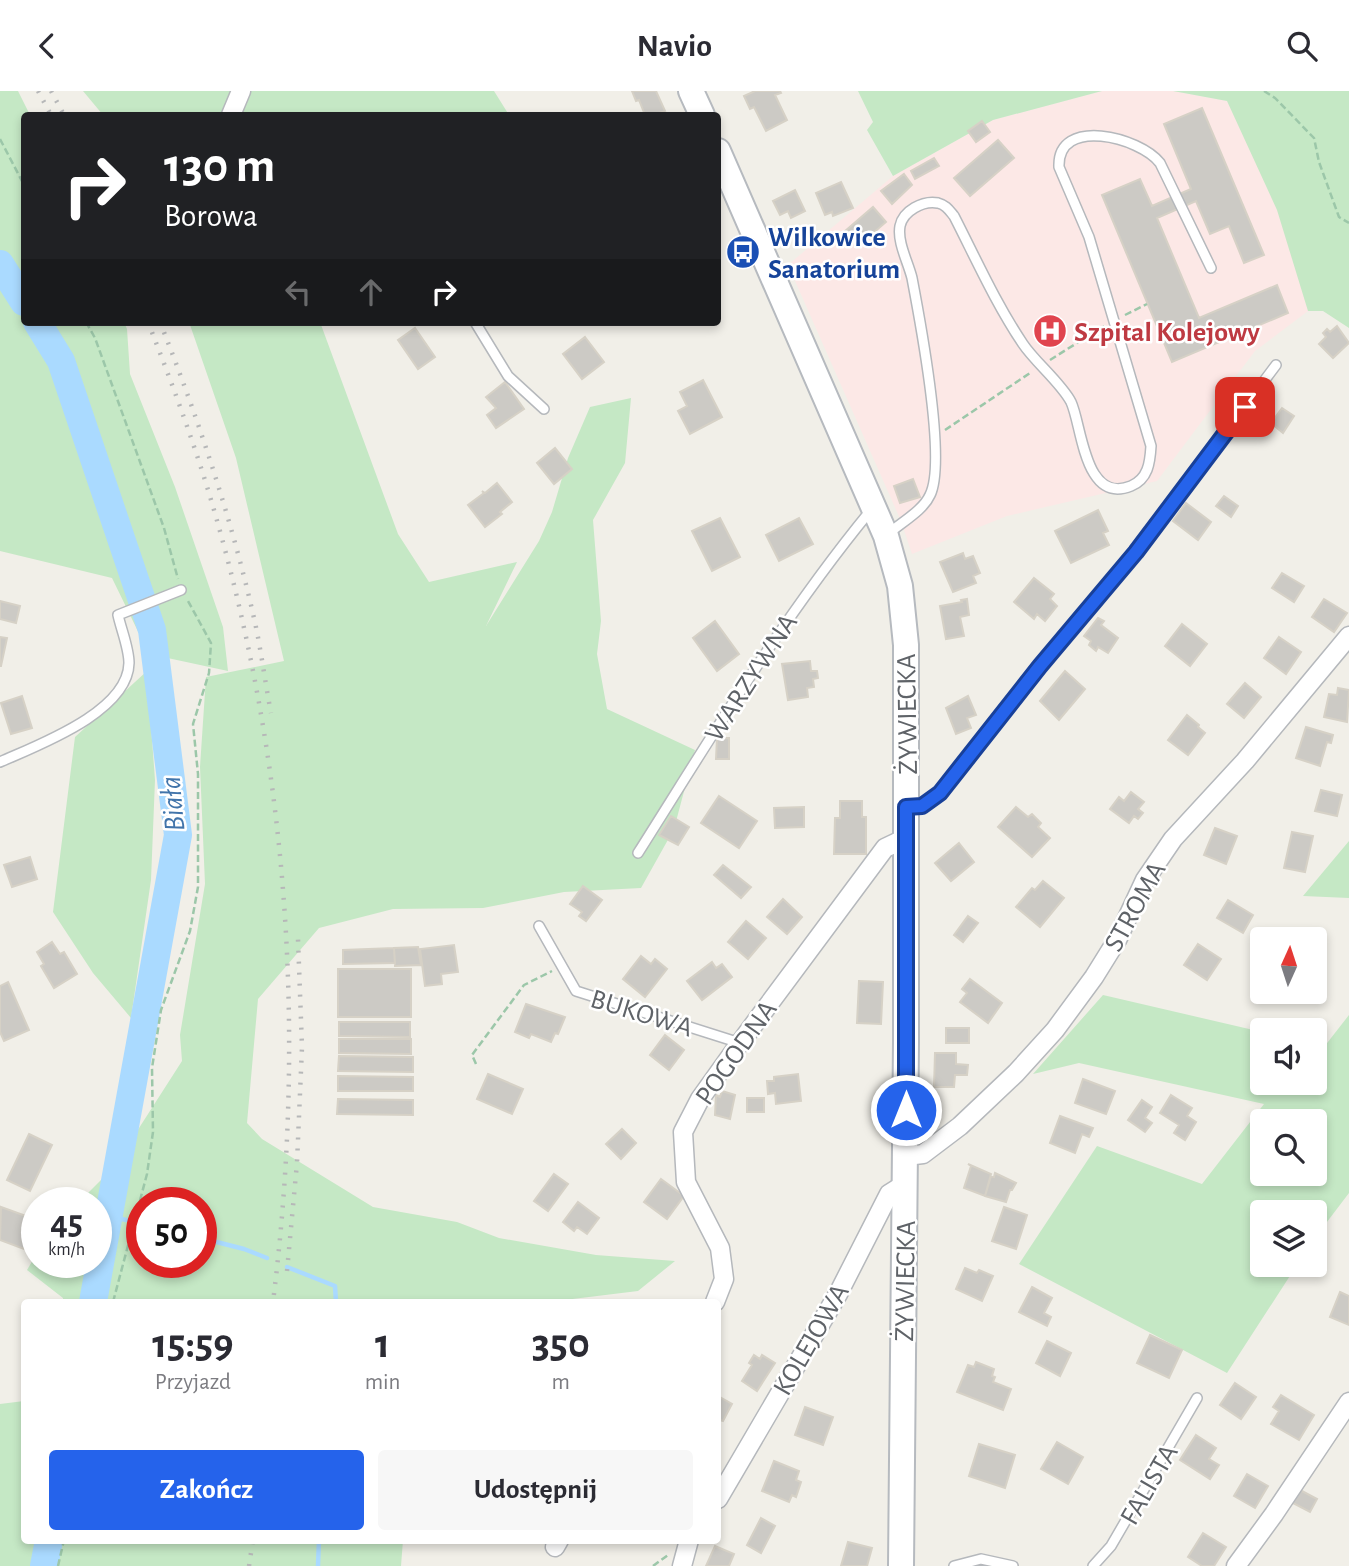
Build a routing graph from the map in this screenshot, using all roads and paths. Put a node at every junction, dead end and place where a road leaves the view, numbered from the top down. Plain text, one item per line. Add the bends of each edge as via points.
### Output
1 (241, 91) edge
2 (691, 91) edge
3 (1264, 91) edge
4 (232, 112) edge
5 (701, 112) edge
6 (0, 139) edge
7 (721, 165) edge
8 (21, 179) edge
9 (725, 184) edge
10 (1349, 223) edge
11 (1211, 268) dead end
12 (1147, 304) dead end
13 (1114, 320) junction
14 (88, 326) edge
15 (477, 326) edge
16 (1276, 365) dead end
17 (1041, 366) junction
18 (1027, 375) dead end
19 (544, 409) dead end
20 (946, 429) dead end
21 (872, 509) junction
22 (886, 536) junction
23 (181, 590) junction
24 (1349, 636) edge
25 (0, 762) edge
26 (906, 807) junction
27 (906, 838) junction
28 (638, 853) dead end
29 (539, 926) dead end
30 (561, 966) junction
31 (740, 1043) junction
32 (476, 1064) dead end
33 (906, 1156) junction
34 (905, 1184) junction
35 (114, 1299) edge
36 (716, 1299) edge
37 (1197, 1398) dead end
38 (1349, 1402) edge
39 (721, 1494) edge
40 (63, 1544) edge
41 (688, 1544) edge
42 (58, 1566) edge
43 (682, 1566) edge
44 (901, 1566) edge
45 (954, 1566) edge
46 (1013, 1566) edge
47 (1093, 1566) edge
48 (1236, 1566) edge

1 - 4 street
2 - 5 main road
3 - 10 path via 1314,138 1339,218
6 - 8 path
7 - 9 main road, ŻYWIECKA
9 - 21 main road, ŻYWIECKA
11 - 13 lane via 1154,154 1105,135 1064,145 1059,167 1089,237
12 - 13 path
13 - 17 path
13 - 17 lane via 1151,446 1141,480 1125,488 1102,483 1084,454 1071,401
14 - 23 path via 164,529
15 - 19 lane via 508,376
16 - 26 lane via 1136,552 940,793 922,806
17 - 22 lane via 1023,344 948,208 932,203 908,213 899,228 900,238 923,345 936,468 925,504
18 - 20 path
21 - 22 main road, ŻYWIECKA
21 - 28 lane, WARZYWNA via 758,662
22 - 26 main road, ŻYWIECKA via 900,586 905,645
23 - 25 lane via 118,615 129,663 118,692 104,708 68,732
23 - 35 path via 211,643 209,673 193,723 198,887 190,931 161,1010 152,1068 153,1132 147,1174
24 - 33 street, STROMA via 1173,839 1145,880 1094,977 1055,1030 960,1126 923,1154
26 - 27 main road, ŻYWIECKA
27 - 31 street, POGODNA via 885,848
27 - 33 main road, ŻYWIECKA
29 - 30 lane, BUKOWA
30 - 31 lane, BUKOWA via 576,991
30 - 32 path via 524,985 472,1055
31 - 36 street, POGODNA via 683,1132 686,1182 720,1248 724,1279
33 - 34 main road, ŻYWIECKA
34 - 39 street, KOLEJOWA via 889,1194 838,1294
34 - 44 main road, ŻYWIECKA
37 - 47 lane, FALISTA via 1111,1546
38 - 48 street
40 - 42 path
41 - 43 street
45 - 46 lane via 981,1559

